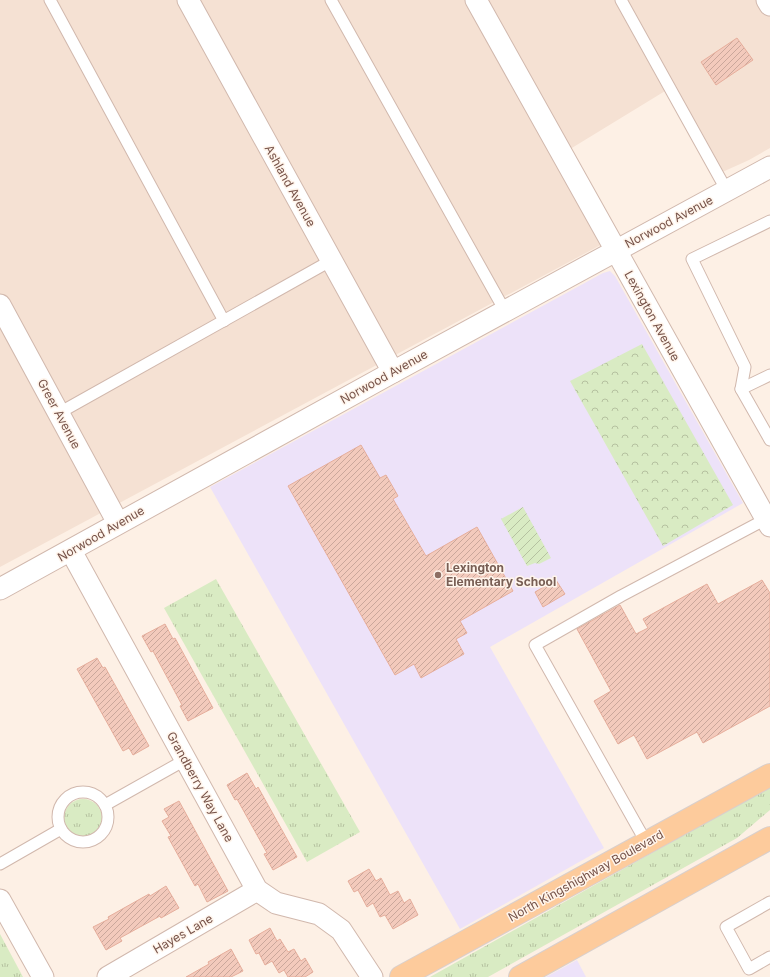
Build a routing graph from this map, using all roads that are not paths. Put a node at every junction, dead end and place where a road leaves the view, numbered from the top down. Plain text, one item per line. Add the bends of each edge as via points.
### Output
1 (50, 0) edge
2 (188, 0) edge
3 (332, 0) edge
4 (476, 0) edge
5 (621, 0) edge
6 (767, 0) edge
7 (770, 5) edge
8 (770, 167) edge
9 (727, 191) junction
10 (770, 221) edge
11 (616, 251) junction
12 (332, 260) junction
13 (0, 305) edge
14 (505, 311) junction
15 (224, 321) junction
16 (393, 372) junction
17 (770, 375) edge
18 (741, 389) junction
19 (59, 414) junction
20 (770, 440) edge
21 (118, 523) junction
22 (768, 523) edge
23 (71, 551) junction
24 (0, 589) edge
25 (185, 760) junction
26 (770, 775) edge
27 (105, 805) junction
28 (61, 828) junction
29 (770, 839) edge
30 (646, 842) junction
31 (0, 864) edge
32 (257, 890) junction
33 (0, 900) edge
34 (770, 902) edge
35 (770, 957) edge
36 (43, 977) edge
37 (108, 977) edge
38 (372, 977) edge
39 (401, 977) edge
40 (520, 977) edge

1 - 15 lane
2 - 12 street, Ashland Avenue
3 - 14 lane
4 - 11 street, Lexington Avenue
5 - 9 lane
6 - 7 street
8 - 9 street, Norwood Avenue
9 - 11 street, Norwood Avenue
10 - 18 lane via 692,259 744,367
11 - 14 street, Norwood Avenue
11 - 22 street, Lexington Avenue
12 - 15 lane
12 - 16 street, Ashland Avenue
13 - 19 street, Greer Avenue
14 - 16 street, Norwood Avenue
15 - 19 lane
16 - 21 street, Norwood Avenue
17 - 18 lane
18 - 20 lane
19 - 21 street, Greer Avenue
21 - 23 street, Norwood Avenue
22 - 30 lane via 621,596 536,645
23 - 24 street, Norwood Avenue
23 - 25 street, Grandberry Way Lane
25 - 27 lane
25 - 32 street, Grandberry Way Lane
26 - 30 main road, North Kingshighway Boulevard
27 - 28 lane via 93,794 84,792 68,797 59,811 58,820
27 - 28 lane via 108,821 106,828 95,840 72,840
28 - 31 lane
29 - 40 main road
30 - 39 main road, North Kingshighway Boulevard
32 - 37 street, Hayes Lane
32 - 38 street, Grandberry Way Lane via 276,903 319,914 341,930
33 - 36 street
34 - 35 lane via 726,927 749,969

